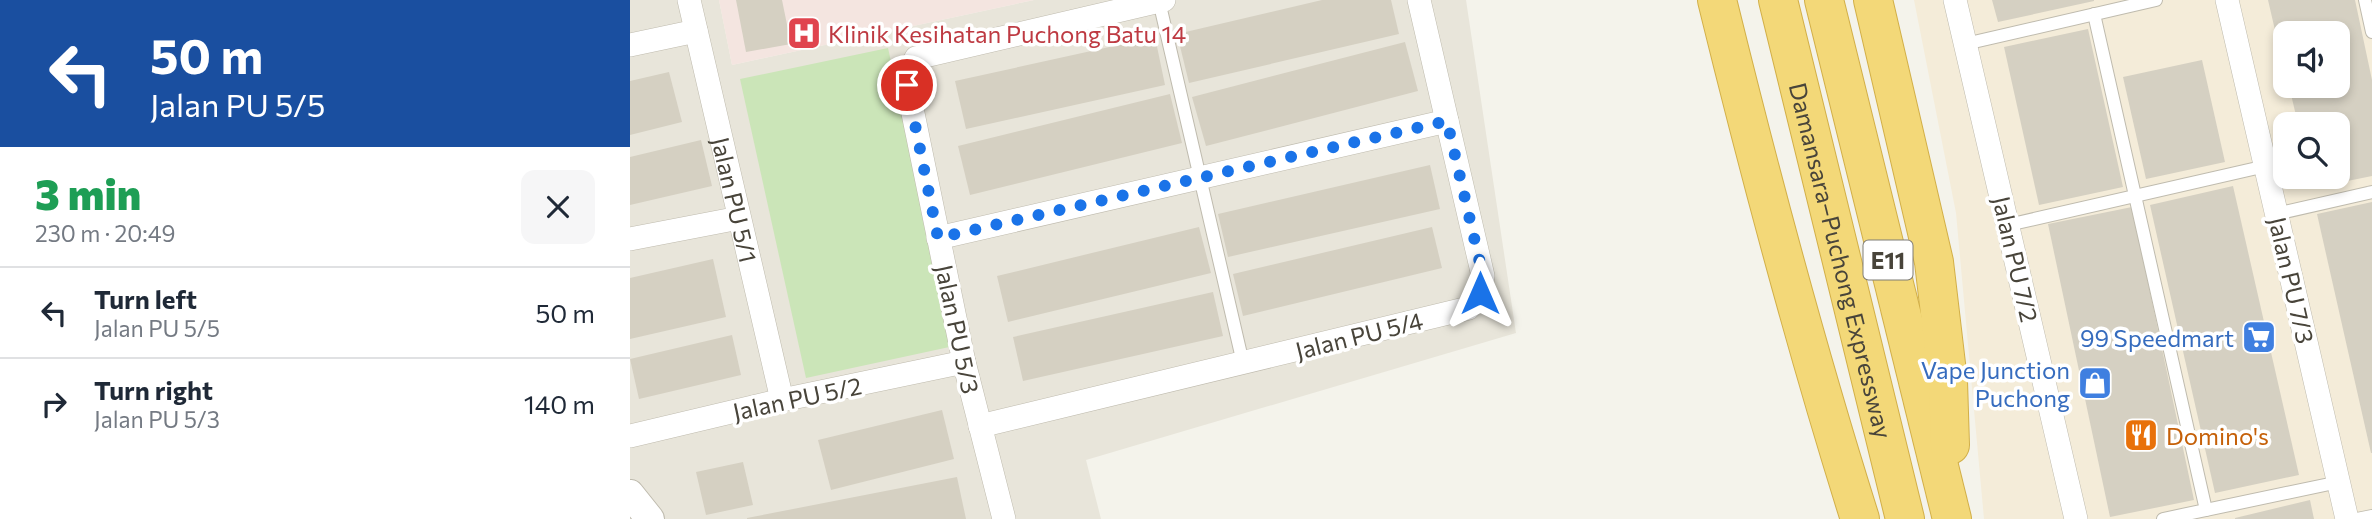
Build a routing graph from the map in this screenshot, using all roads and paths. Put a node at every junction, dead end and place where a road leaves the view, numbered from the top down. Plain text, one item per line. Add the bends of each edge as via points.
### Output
1 (689, 0) edge
2 (1419, 0) edge
3 (1717, 0) edge
4 (1778, 0) edge
5 (1824, 0) edge
6 (1873, 0) edge
7 (1955, 0) edge
8 (2156, 0) edge
9 (2227, 0) edge
10 (2365, 0) edge
11 (1162, 1) edge
12 (2094, 14) junction
13 (696, 31) junction
14 (2372, 32) edge
15 (1965, 44) junction
16 (630, 46) edge
17 (1447, 121) junction
18 (2266, 166) junction
19 (1200, 178) junction
20 (2372, 192) edge
21 (2136, 196) junction
22 (2276, 214) junction
23 (739, 218) junction
24 (2008, 225) junction
25 (938, 238) junction
26 (630, 239) edge
27 (964, 362) junction
28 (1243, 363) junction
29 (782, 400) junction
30 (980, 426) junction
31 (630, 436) edge
32 (2339, 482) junction
33 (630, 494) edge
34 (2206, 510) junction
35 (2372, 516) edge
36 (650, 519) edge
37 (1004, 519) edge
38 (1860, 519) edge
39 (1905, 519) edge
40 (1952, 519) edge
41 (2076, 519) edge
42 (2163, 519) edge
43 (2347, 519) edge
44 (2357, 519) edge

1 - 13 street, Jalan PU 5/1
2 - 17 street, Jalan PU 5/4
3 - 38 highway via 1816,380
4 - 39 highway, Damansara–Puchong Expressway / E11
5 - 40 highway, Damansara–Puchong Expressway / E11
6 - 40 highway via 1934,262 1948,381
7 - 15 street, Jalan PU 7/2
8 - 12 lane
9 - 18 street, Jalan PU 7/3
10 - 14 lane
11 - 19 lane
11 - 25 street, Jalan PU 5/3 via 916,58 907,85
12 - 15 lane
12 - 21 lane
13 - 16 street
13 - 23 street, Jalan PU 5/1
15 - 24 street, Jalan PU 7/2
17 - 19 street
17 - 28 street, Jalan PU 5/4 via 1483,276 1480,293 1469,308
18 - 21 lane
18 - 22 street, Jalan PU 7/3
19 - 25 street
19 - 28 lane
20 - 22 lane
21 - 24 lane
21 - 34 lane
22 - 32 street, Jalan PU 7/3
23 - 26 street
23 - 29 street, Jalan PU 5/1
24 - 41 street, Jalan PU 7/2
25 - 27 street, Jalan PU 5/3
27 - 29 street, Jalan PU 5/2
27 - 30 street, Jalan PU 5/3
28 - 30 street, Jalan PU 5/4
29 - 31 street, Jalan PU 5/2
30 - 37 street, Jalan PU 5/3
32 - 34 lane
32 - 43 street, Jalan PU 7/3
33 - 36 street
34 - 42 lane
35 - 44 lane

